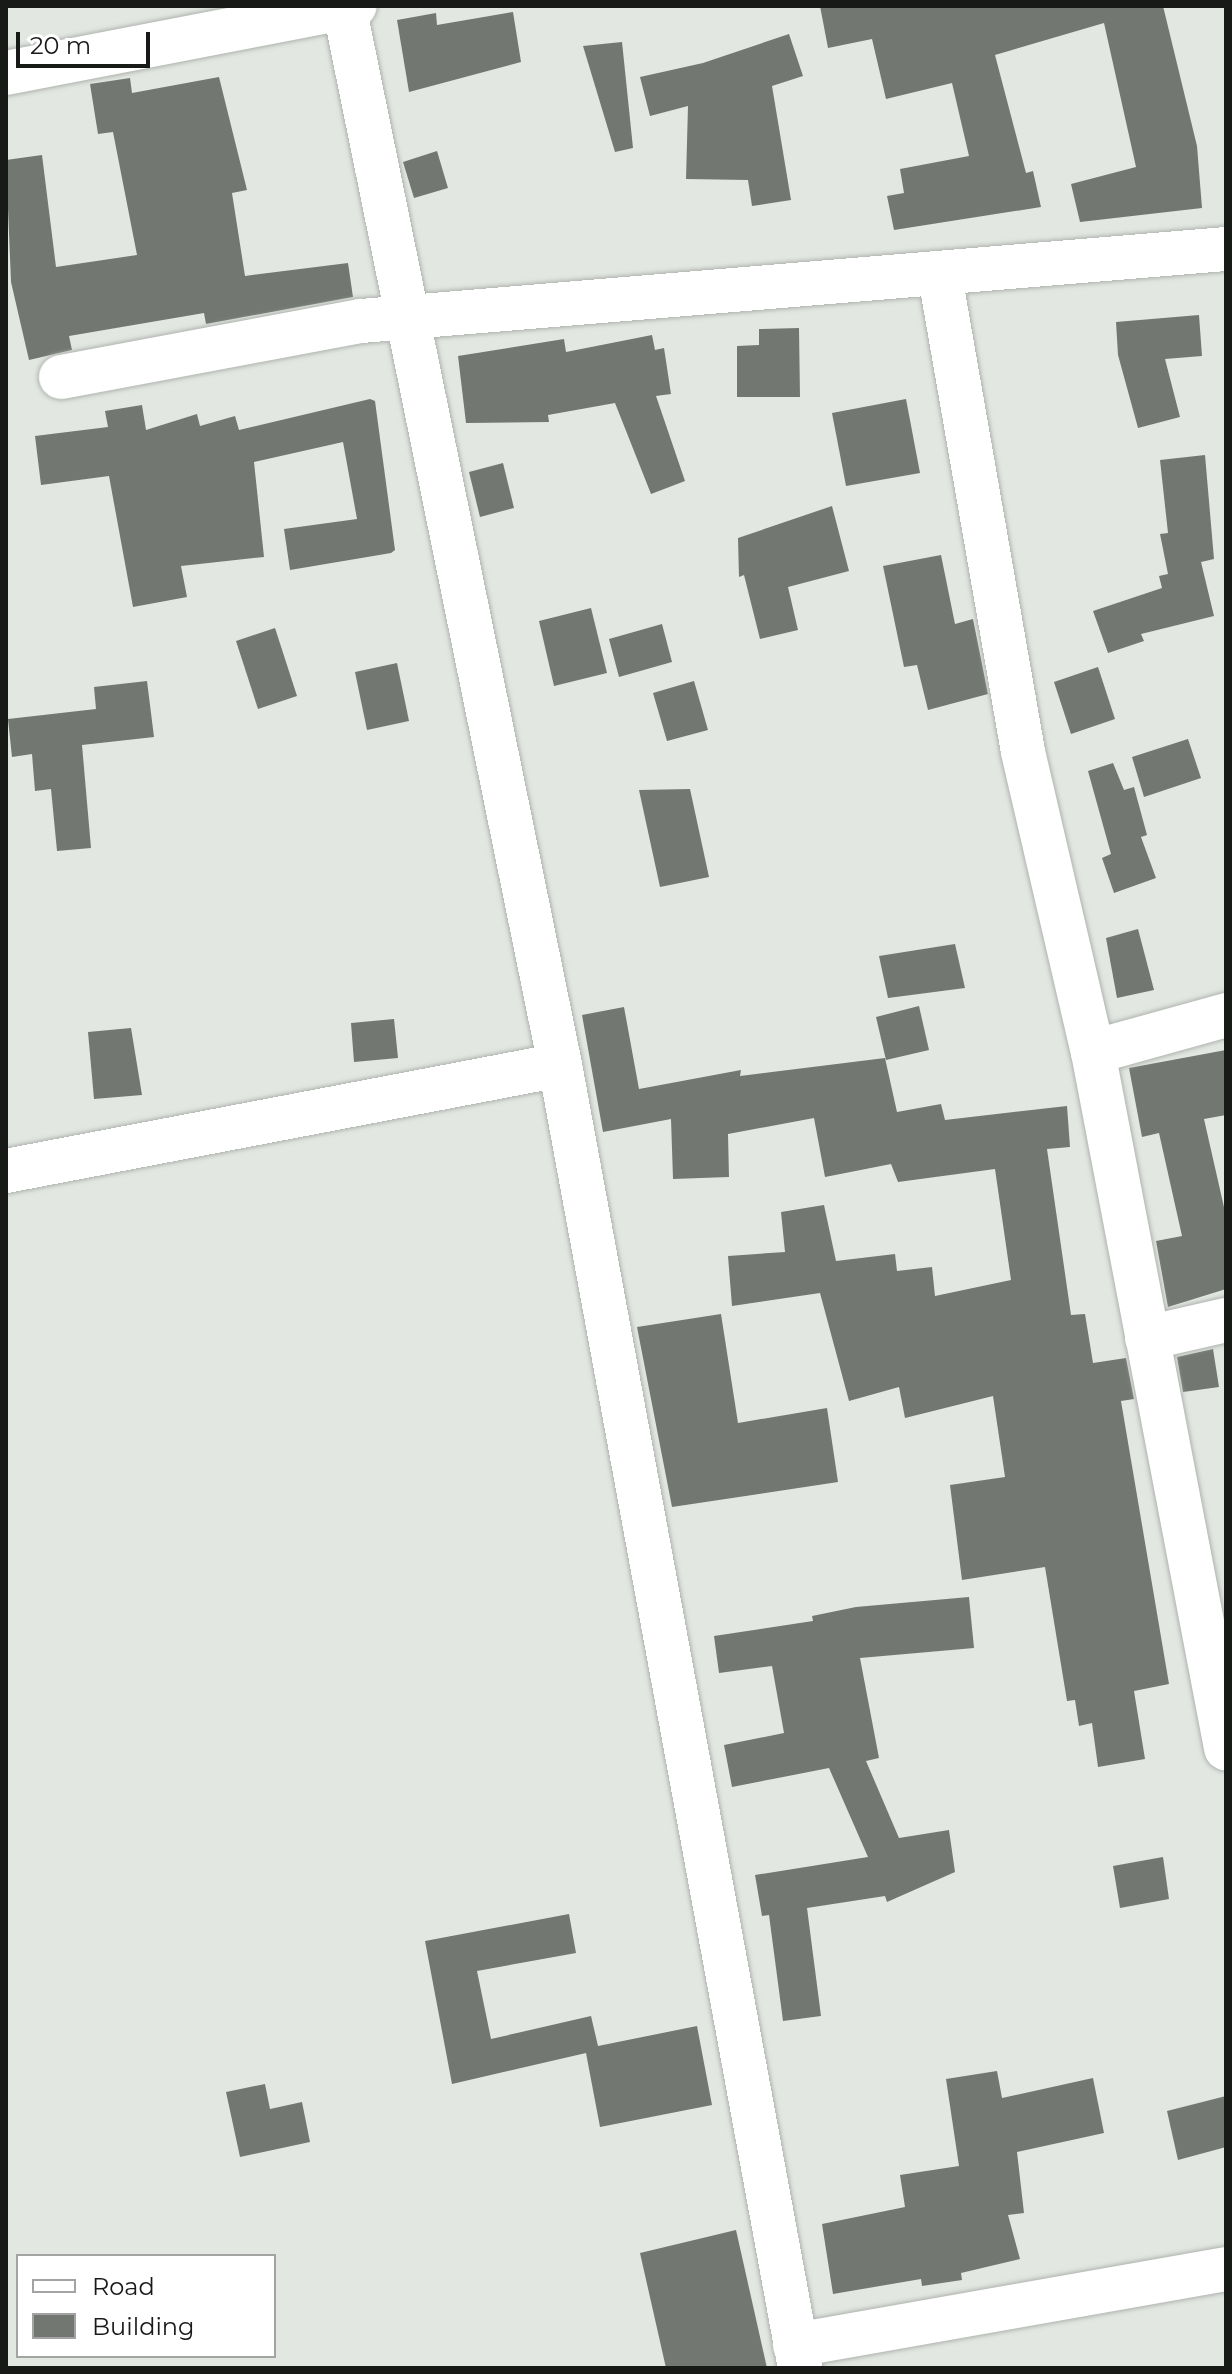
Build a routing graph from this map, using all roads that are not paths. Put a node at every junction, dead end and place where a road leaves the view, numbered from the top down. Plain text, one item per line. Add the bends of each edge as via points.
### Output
1 (348, 7) edge
2 (6, 73) edge
3 (1226, 249) edge
4 (940, 276) junction
5 (410, 318) junction
6 (61, 377) dead end
7 (1226, 1015) edge
8 (1093, 1052) junction
9 (560, 1065) junction
10 (6, 1171) edge
11 (1226, 1320) edge
12 (1147, 1338) junction
13 (1226, 1748) edge
14 (1226, 2269) edge
15 (798, 2356) edge

1 - 2 street
1 - 5 street
3 - 4 street
4 - 5 street
4 - 8 street via 1023,752
5 - 6 street via 248,340
5 - 9 street
7 - 8 street
8 - 12 street
9 - 10 street
9 - 15 street
11 - 12 street
12 - 13 street
14 - 15 street

